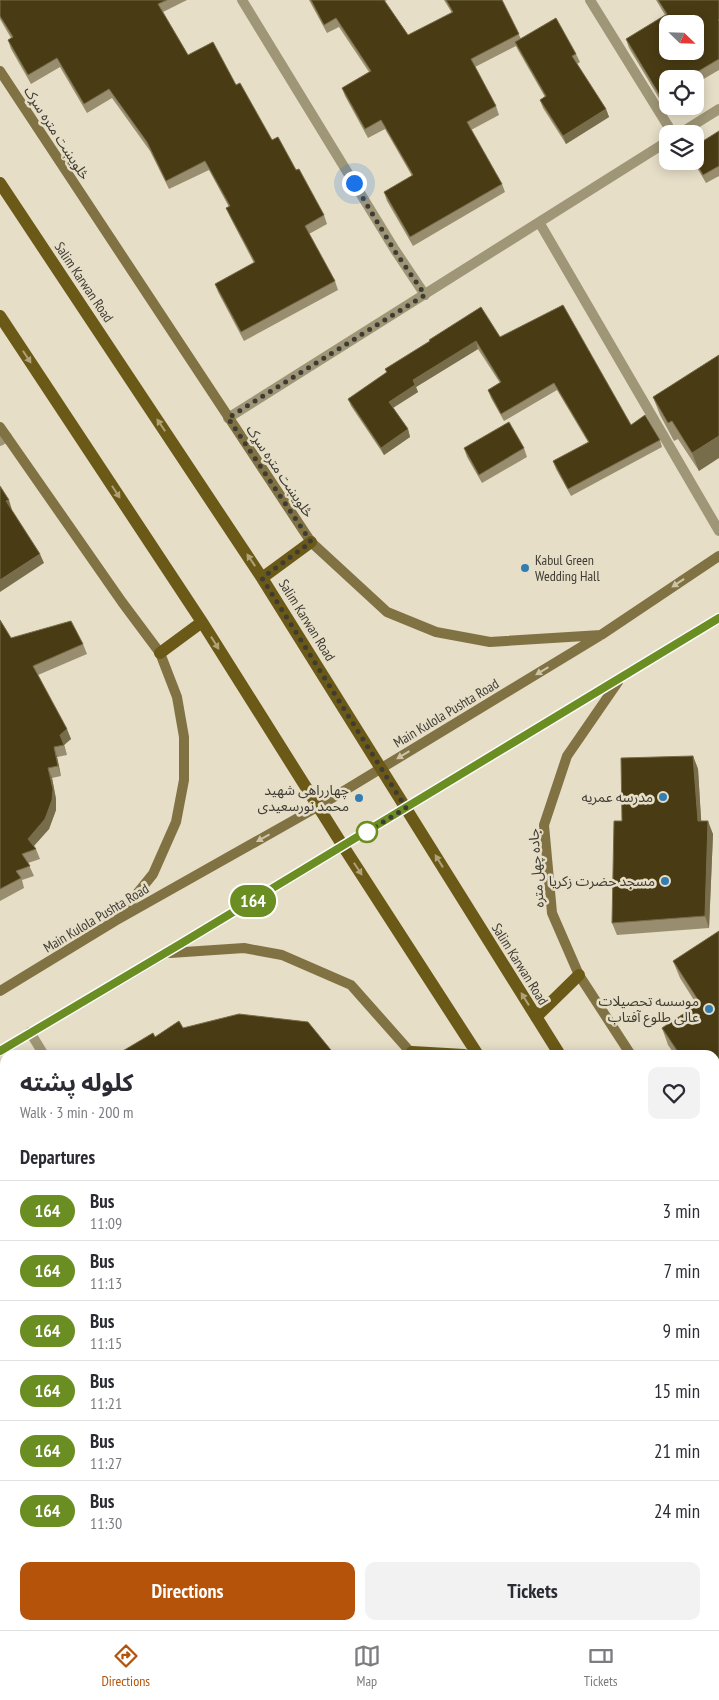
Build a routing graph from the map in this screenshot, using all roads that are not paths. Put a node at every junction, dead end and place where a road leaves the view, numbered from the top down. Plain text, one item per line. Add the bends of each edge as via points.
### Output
1 (242, 0) edge
2 (590, 0) edge
3 (0, 71) edge
4 (719, 109) edge
5 (666, 125) edge
6 (694, 125) edge
7 (659, 147) edge
8 (0, 183) edge
9 (539, 222) junction
10 (425, 295) junction
11 (0, 316) edge
12 (228, 418) junction
13 (0, 427) edge
14 (3, 439) edge
15 (719, 531) edge
16 (311, 542) junction
17 (719, 556) edge
18 (262, 578) junction
19 (719, 618) edge
20 (202, 622) junction
21 (601, 635) junction
22 (160, 653) junction
23 (620, 679) junction
24 (381, 768) junction
25 (319, 806) junction
26 (406, 808) junction
27 (343, 846) junction
28 (116, 921) junction
29 (166, 953) junction
30 (579, 975) junction
31 (0, 991) edge
32 (536, 1017) junction
33 (30, 1032) junction
34 (2, 1050) edge
35 (41, 1050) edge
36 (408, 1050) edge
37 (475, 1050) edge
38 (557, 1050) edge
39 (628, 1050) edge

1 - 10 street via 394,250
2 - 5 street
3 - 12 street, څلویښت متره سړک
4 - 6 street
7 - 9 street
18 -> 8 main road, Salim Karwan Road
9 - 10 street
9 - 15 street
10 - 12 street
11 -> 20 main road
12 - 16 street, څلویښت متره سړک
13 - 14 street
14 - 22 street
16 - 18 main road
16 - 21 street, څلویښت متره سړک via 387,612 436,632 490,642
17 -> 21 street, Main Kulola Pushta Road
18 - 24 main road, Salim Karwan Road
19 - 23 street
20 - 22 main road
20 -> 25 main road
21 -> 24 street, Main Kulola Pushta Road
22 - 28 street via 177,697 184,737 184,780 176,822 153,874
23 - 26 street
23 - 30 street, جاده چهل متره via 567,756 544,825 552,913
24 - 25 street, Main Kulola Pushta Road
24 - 26 main road, Salim Karwan Road
25 - 27 main road
25 -> 28 street, Main Kulola Pushta Road
26 - 27 street
32 -> 26 main road, Salim Karwan Road
27 - 29 street
27 -> 37 main road
28 - 31 street, Main Kulola Pushta Road
29 - 33 street
29 - 36 street via 244,948 282,955 351,985
30 - 32 main road
30 - 39 street, جاده چهل متره
32 - 38 main road, Salim Karwan Road
33 - 34 street
33 - 35 street

